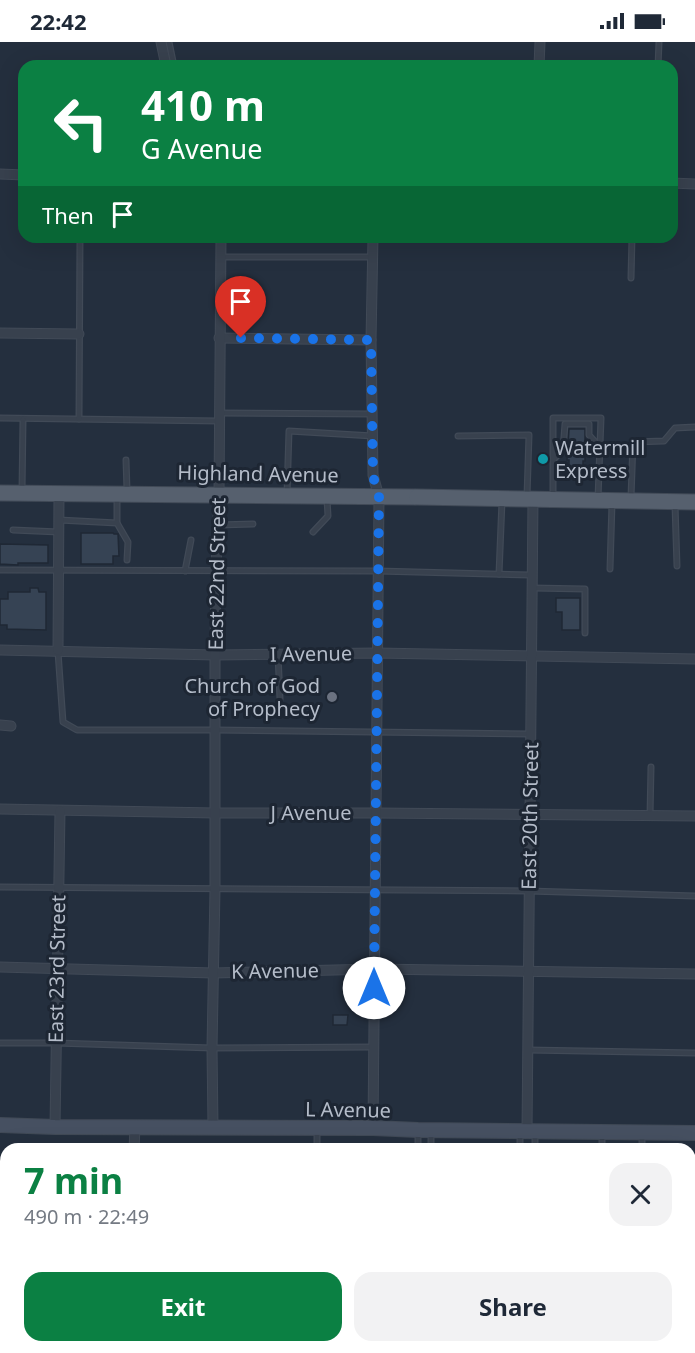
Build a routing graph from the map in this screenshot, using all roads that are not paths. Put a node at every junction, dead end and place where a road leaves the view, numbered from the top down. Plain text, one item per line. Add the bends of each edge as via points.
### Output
1 (161, 42) edge
2 (169, 42) edge
3 (540, 42) edge
4 (659, 42) edge
5 (165, 60) edge
6 (173, 60) edge
7 (539, 60) edge
8 (658, 60) edge
9 (0, 174) edge
10 (18, 175) edge
11 (678, 183) edge
12 (695, 184) edge
13 (80, 243) edge
14 (221, 243) edge
15 (373, 243) edge
16 (632, 243) edge
17 (220, 257) junction
18 (373, 257) junction
19 (631, 278) dead end
20 (0, 333) edge
21 (79, 334) junction
22 (219, 338) junction
23 (371, 340) junction
24 (373, 414) junction
25 (219, 417) junction
26 (0, 418) edge
27 (23, 419) junction
28 (79, 419) junction
29 (695, 427) edge
30 (373, 436) junction
31 (458, 436) dead end
32 (600, 447) junction
33 (126, 460) dead end
34 (553, 460) junction
35 (0, 493) edge
36 (22, 493) junction
37 (59, 494) junction
38 (122, 494) junction
39 (219, 494) junction
40 (287, 495) junction
41 (327, 496) junction
42 (379, 497) junction
43 (502, 499) junction
44 (530, 499) junction
45 (553, 500) junction
46 (605, 500) junction
47 (630, 501) junction
48 (675, 502) junction
49 (695, 502) edge
50 (58, 520) junction
51 (117, 523) junction
52 (254, 524) dead end
53 (218, 525) junction
54 (13, 530) dead end
55 (58, 532) junction
56 (313, 532) dead end
57 (191, 540) dead end
58 (127, 560) dead end
59 (677, 566) dead end
60 (610, 569) dead end
61 (0, 570) edge
62 (58, 570) junction
63 (185, 571) junction
64 (378, 571) junction
65 (216, 572) junction
66 (499, 574) junction
67 (534, 575) junction
68 (533, 588) junction
69 (585, 633) dead end
70 (0, 650) edge
71 (58, 650) junction
72 (377, 653) junction
73 (215, 655) junction
74 (278, 655) junction
75 (532, 657) junction
76 (695, 659) edge
77 (280, 699) dead end
78 (0, 725) edge
79 (11, 726) dead end
80 (215, 730) junction
81 (377, 732) junction
82 (531, 734) junction
83 (651, 767) dead end
84 (0, 809) edge
85 (60, 811) junction
86 (215, 813) junction
87 (376, 813) junction
88 (530, 814) junction
89 (650, 816) junction
90 (695, 816) edge
91 (0, 887) edge
92 (58, 888) junction
93 (215, 889) junction
94 (375, 890) junction
95 (529, 891) junction
96 (695, 896) edge
97 (0, 967) edge
98 (57, 968) junction
99 (375, 969) junction
100 (528, 970) junction
101 (213, 973) junction
102 (695, 974) edge
103 (0, 1043) edge
104 (56, 1043) junction
105 (374, 1047) junction
106 (212, 1048) junction
107 (528, 1050) junction
108 (695, 1053) edge
109 (0, 1125) edge
110 (55, 1127) junction
111 (135, 1127) junction
112 (213, 1127) junction
113 (373, 1128) junction
114 (317, 1129) junction
115 (424, 1130) junction
116 (527, 1132) junction
117 (602, 1133) junction
118 (642, 1133) junction
119 (695, 1133) edge
120 (134, 1143) edge
121 (317, 1143) edge
122 (420, 1143) edge
123 (428, 1143) edge
124 (522, 1143) edge
125 (532, 1143) edge
126 (602, 1143) edge
127 (642, 1143) edge

1 - 5 street
2 - 6 lane
3 - 7 street
4 - 8 lane
9 - 10 street
11 - 12 street
13 - 21 lane
14 - 17 street, East 22nd Street
15 - 18 street
16 - 19 lane
17 - 18 lane
17 - 22 street, East 22nd Street
18 - 23 street
20 - 21 street
21 - 28 lane
22 - 23 street
22 - 25 street, East 22nd Street
23 - 24 street
24 - 25 lane
24 - 30 street
25 - 28 lane
25 - 39 street, East 22nd Street
26 - 27 lane
27 - 28 lane
27 - 36 lane
29 - 47 lane via 675,428 664,441 633,442
30 - 40 lane via 289,431
30 - 42 street via 373,476
31 - 44 lane via 529,435
32 - 34 lane via 589,435 588,424 565,424 564,450
32 - 34 lane via 601,418 553,418
32 - 46 lane
33 - 38 lane
34 - 45 lane
35 - 36 main road, Highland Avenue
36 - 37 main road, Highland Avenue
37 - 38 main road, Highland Avenue
37 - 50 street
38 - 39 main road, Highland Avenue
38 - 51 lane
39 - 40 main road, Highland Avenue
39 - 53 street, East 22nd Street
40 - 41 main road, Highland Avenue
41 - 42 main road, Highland Avenue
41 - 56 lane via 328,516
42 - 43 main road, Highland Avenue
42 - 64 street
43 - 44 main road, Highland Avenue
43 - 66 lane
44 - 45 main road, Highland Avenue
44 - 67 street, East 20th Street
45 - 46 main road, Highland Avenue
46 - 47 main road, Highland Avenue
46 - 60 lane
47 - 48 main road, Highland Avenue
48 - 49 main road, Highland Avenue
48 - 59 lane
50 - 51 lane
50 - 55 street
51 - 58 lane via 128,542
52 - 53 lane
53 - 65 street, East 22nd Street
54 - 55 lane
55 - 62 street
57 - 63 lane
61 - 62 lane
62 - 63 lane
62 - 71 street
63 - 65 lane
64 - 65 lane
64 - 66 lane
64 - 72 street
65 - 73 street, East 22nd Street
66 - 67 lane
67 - 68 street, East 20th Street
68 - 69 lane via 585,589
68 - 75 street, East 20th Street
70 - 71 street, I Avenue
71 - 73 street, I Avenue
71 - 80 lane via 63,722 70,727
72 - 74 street, I Avenue
72 - 75 street, I Avenue
72 - 81 street
73 - 74 street, I Avenue
73 - 80 street, East 22nd Street
74 - 77 lane
75 - 76 street, I Avenue
75 - 82 street, East 20th Street
78 - 79 street
80 - 81 lane
80 - 86 street, East 22nd Street
81 - 82 lane
81 - 87 street
82 - 88 street, East 20th Street
83 - 89 lane
84 - 85 street, J Avenue
85 - 86 street, J Avenue
85 - 92 street, East 23rd Street
86 - 87 street, J Avenue
86 - 93 street, East 22nd Street
87 - 88 street, J Avenue
87 - 94 street
88 - 89 street, J Avenue
88 - 95 street, East 20th Street
89 - 90 street, J Avenue
91 - 92 lane
92 - 93 lane
92 - 98 street, East 23rd Street
93 - 94 lane
93 - 101 street, East 22nd Street
94 - 95 lane
94 - 99 street
95 - 96 lane
95 - 100 street, East 20th Street
97 - 98 street, K Avenue
98 - 101 street, K Avenue
98 - 104 street, East 23rd Street
99 - 100 street, K Avenue
99 - 101 street, K Avenue
99 - 105 street
100 - 102 street, K Avenue
100 - 107 street, East 20th Street
101 - 106 street, East 22nd Street
103 - 104 lane
104 - 106 lane
104 - 110 street, East 23rd Street
105 - 106 lane
105 - 113 street
106 - 112 street, East 22nd Street
107 - 108 lane
107 - 116 street, East 20th Street
109 - 110 street, L Avenue
110 - 111 street, L Avenue
111 - 112 street, L Avenue
111 - 120 street
112 - 114 street, L Avenue
113 - 114 street, L Avenue
113 - 115 street, L Avenue
114 - 121 lane
115 - 116 street, L Avenue
115 - 122 lane
115 - 123 lane
116 - 117 street, L Avenue
116 - 124 lane
116 - 125 lane
117 - 118 street, L Avenue
117 - 126 lane
118 - 119 street, L Avenue
118 - 127 lane

